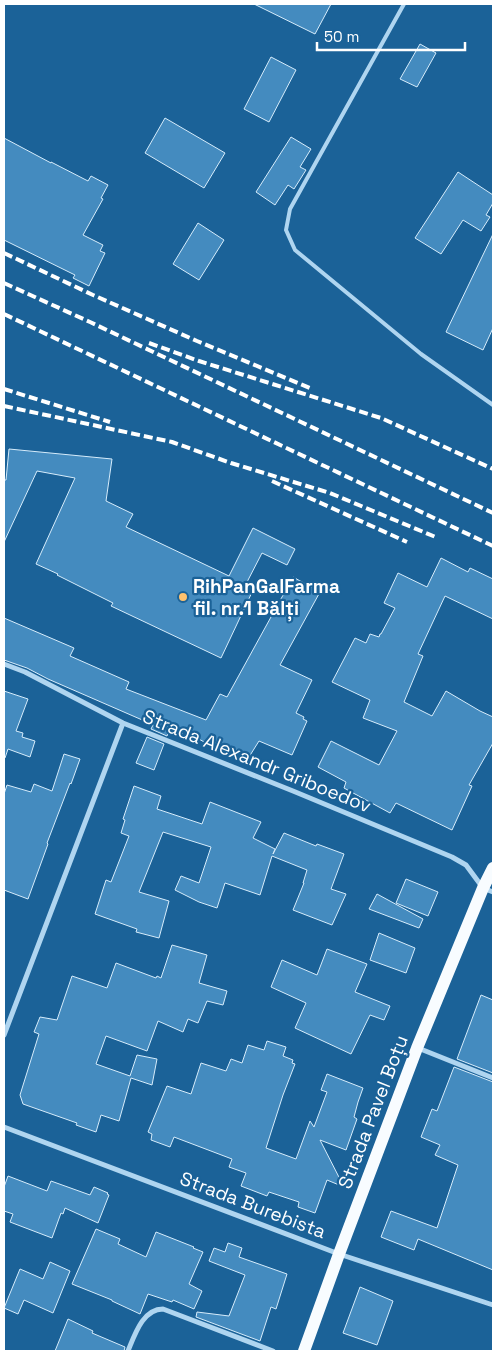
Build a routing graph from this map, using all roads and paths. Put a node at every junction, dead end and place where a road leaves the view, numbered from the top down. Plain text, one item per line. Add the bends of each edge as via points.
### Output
1 (404, 4) edge
2 (493, 404) edge
3 (4, 664) edge
4 (123, 723) junction
5 (493, 868) edge
6 (488, 890) edge
7 (4, 1035) edge
8 (417, 1048) junction
9 (493, 1078) edge
10 (4, 1127) edge
11 (339, 1254) junction
12 (493, 1305) edge
13 (128, 1351) edge
14 (274, 1351) edge
15 (304, 1351) edge

1 - 2 lane via 290,208 286,230 295,250 421,354
3 - 4 street, Strada Alexandr Griboedov
4 - 6 street, Strada Alexandr Griboedov via 452,857 466,865
4 - 7 street
5 - 6 main road, Strada Pavel Boțu
6 - 8 main road, Strada Pavel Boțu
8 - 9 street
8 - 11 main road, Strada Pavel Boțu
10 - 11 street, Strada Burebista
11 - 12 street, Strada Burebista
11 - 15 main road, Strada Pavel Boțu
13 - 14 street via 147,1314 163,1309

